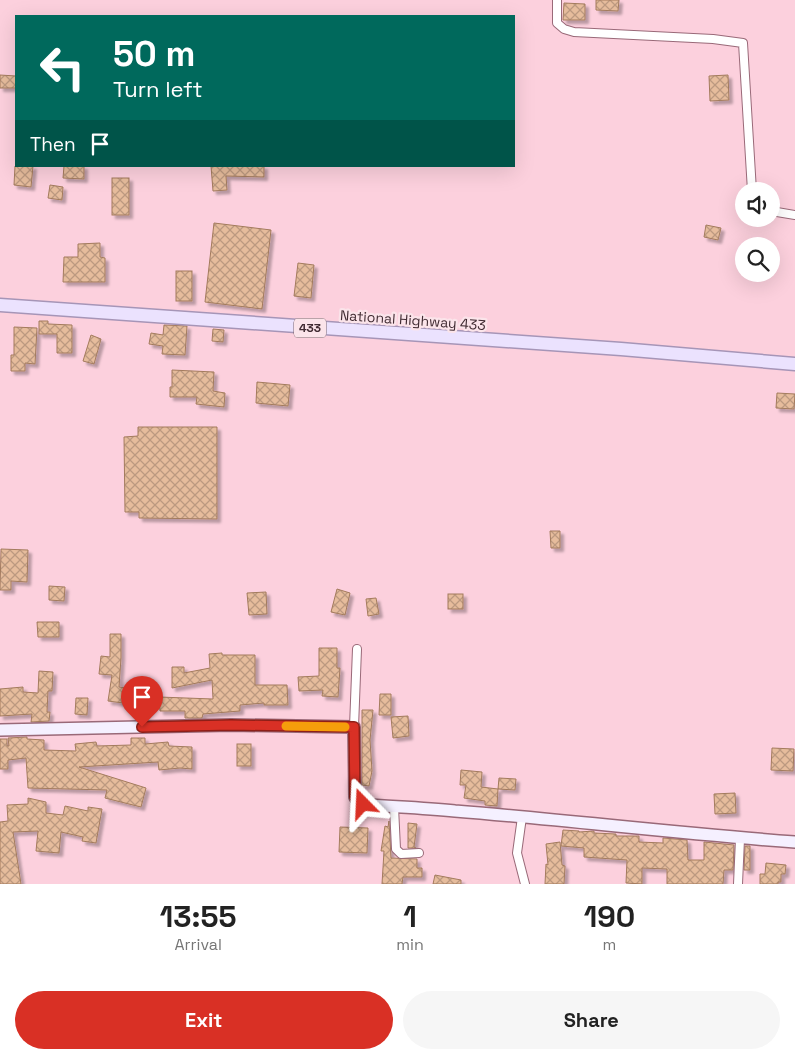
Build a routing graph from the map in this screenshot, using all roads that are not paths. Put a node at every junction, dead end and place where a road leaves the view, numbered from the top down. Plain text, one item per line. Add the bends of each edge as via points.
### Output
1 (557, 0) edge
2 (751, 182) edge
3 (780, 212) edge
4 (795, 215) edge
5 (0, 305) edge
6 (795, 364) edge
7 (357, 649) dead end
8 (354, 727) junction
9 (0, 730) edge
10 (394, 807) junction
11 (522, 817) junction
12 (740, 839) junction
13 (795, 842) edge
14 (419, 853) dead end
15 (525, 884) edge
16 (738, 884) edge

1 - 2 street via 557,23 574,32 713,39 743,44
3 - 4 street
5 - 6 main road, National Highway 433 / 433
7 - 8 street
8 - 9 street via 231,725
8 - 10 street via 355,797 358,802 368,805
10 - 11 street
10 - 14 street via 396,850 398,853
11 - 12 street
11 - 15 street via 517,853
12 - 13 street
12 - 16 street

